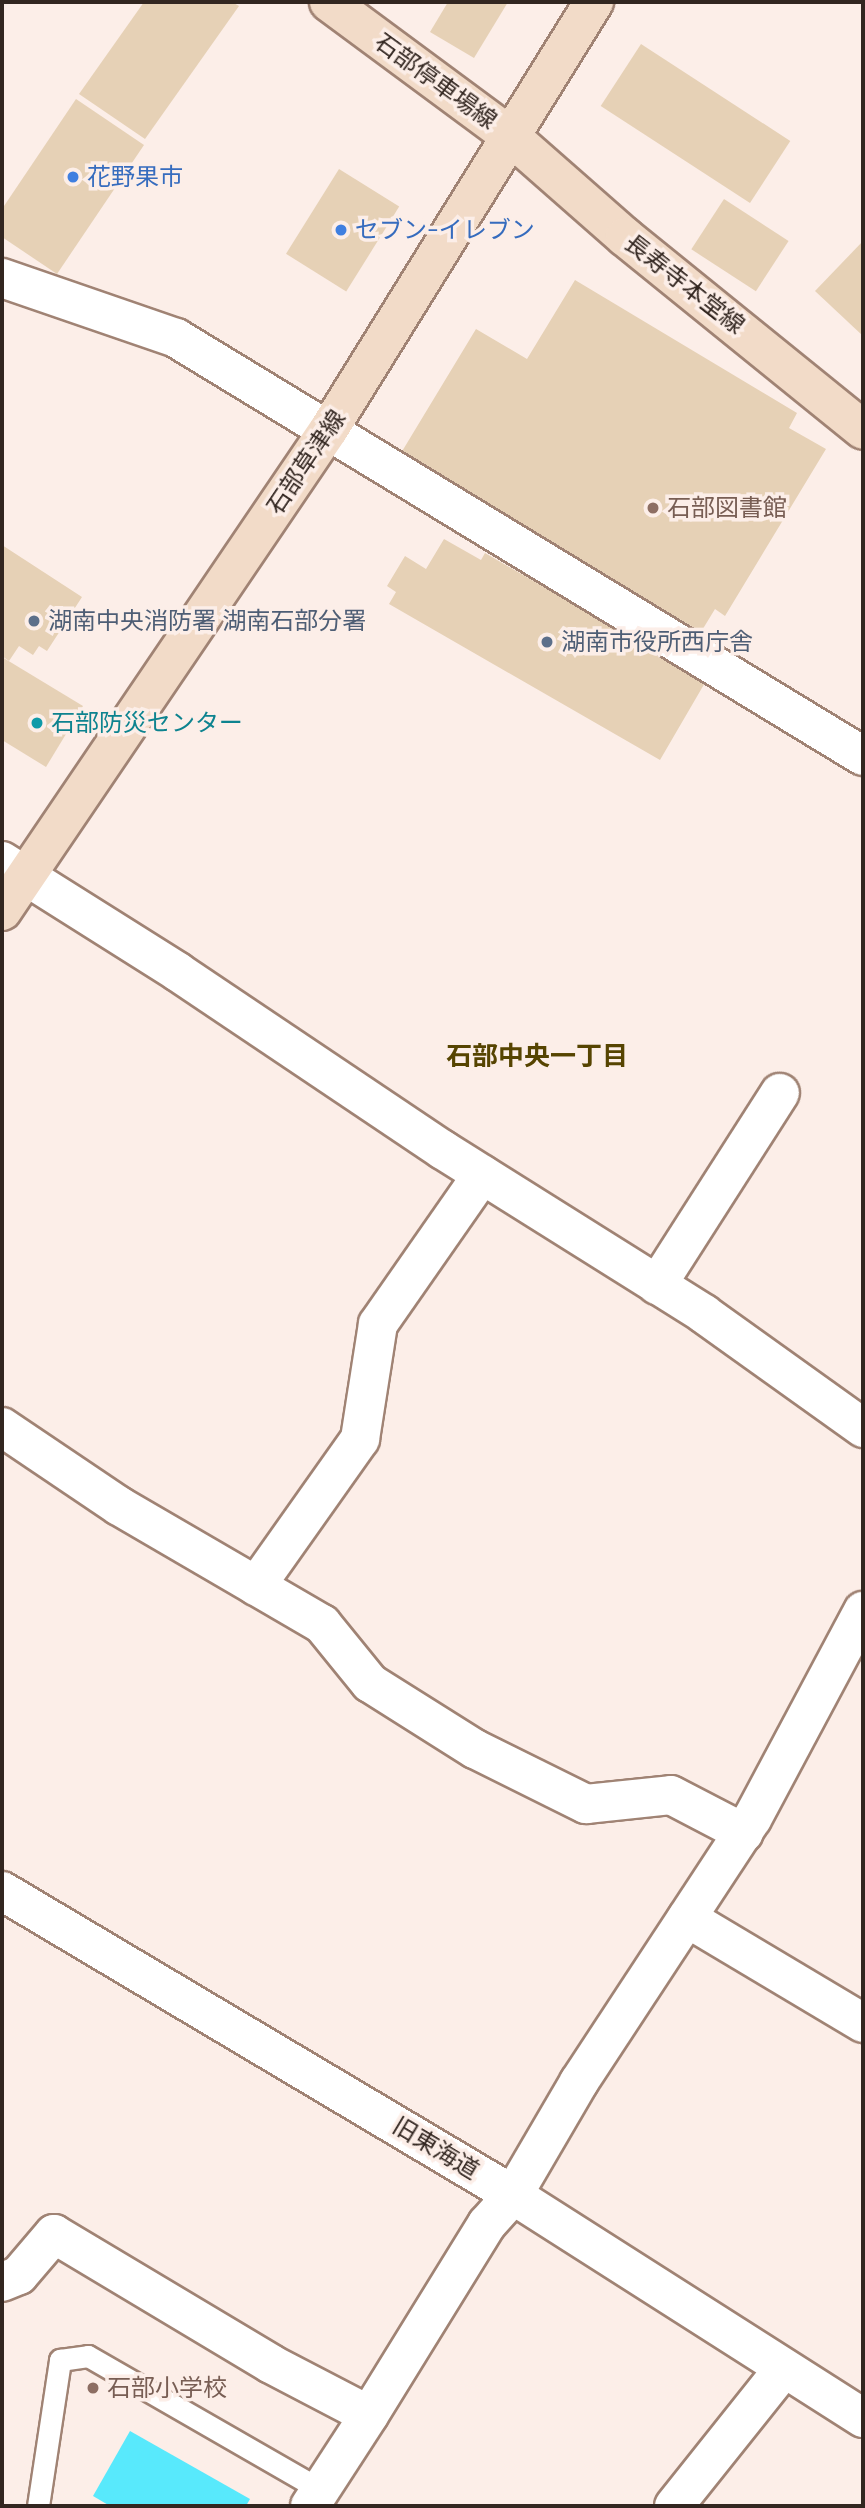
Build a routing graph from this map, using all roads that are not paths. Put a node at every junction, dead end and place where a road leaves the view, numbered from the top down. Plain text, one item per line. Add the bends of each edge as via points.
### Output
1 (329, 2) edge
2 (594, 2) edge
3 (509, 135) junction
4 (2, 278) edge
5 (330, 429) junction
6 (863, 430) edge
7 (863, 756) edge
8 (14, 868) edge
9 (2, 911) edge
10 (780, 1093) dead end
11 (482, 1175) junction
12 (657, 1285) junction
13 (2, 1427) edge
14 (863, 1428) edge
15 (256, 1586) junction
16 (863, 1611) edge
17 (744, 1833) junction
18 (2, 1891) edge
19 (687, 1919) junction
20 (863, 2022) edge
21 (513, 2195) junction
22 (2, 2282) edge
23 (784, 2368) junction
24 (369, 2415) junction
25 (863, 2418) edge
26 (315, 2498) edge
27 (38, 2506) edge
28 (674, 2506) edge

1 - 3 main road, 石部停車場線
2 - 3 main road, 石部草津線
3 - 5 main road, 石部草津線
3 - 6 main road, 長寿寺本堂線 via 625,237
4 - 5 street via 176,338
5 - 7 street
5 - 8 main road, 石部草津線
8 - 9 main road, 石部草津線
8 - 11 street
10 - 12 street
11 - 12 street
11 - 15 street via 378,1324 360,1439
12 - 14 street
13 - 15 street via 119,1506
15 - 17 street via 321,1624 370,1683 475,1749 586,1804 671,1795
16 - 17 street
17 - 19 street
18 - 21 street, 旧東海道
19 - 20 street
19 - 21 street via 579,2082
21 - 23 street, 旧東海道
21 - 24 street via 487,2224
22 - 24 street via 19,2275 54,2234 271,2364
23 - 25 street, 旧東海道
23 - 28 street
24 - 26 street
26 - 27 lane via 88,2356 60,2360

